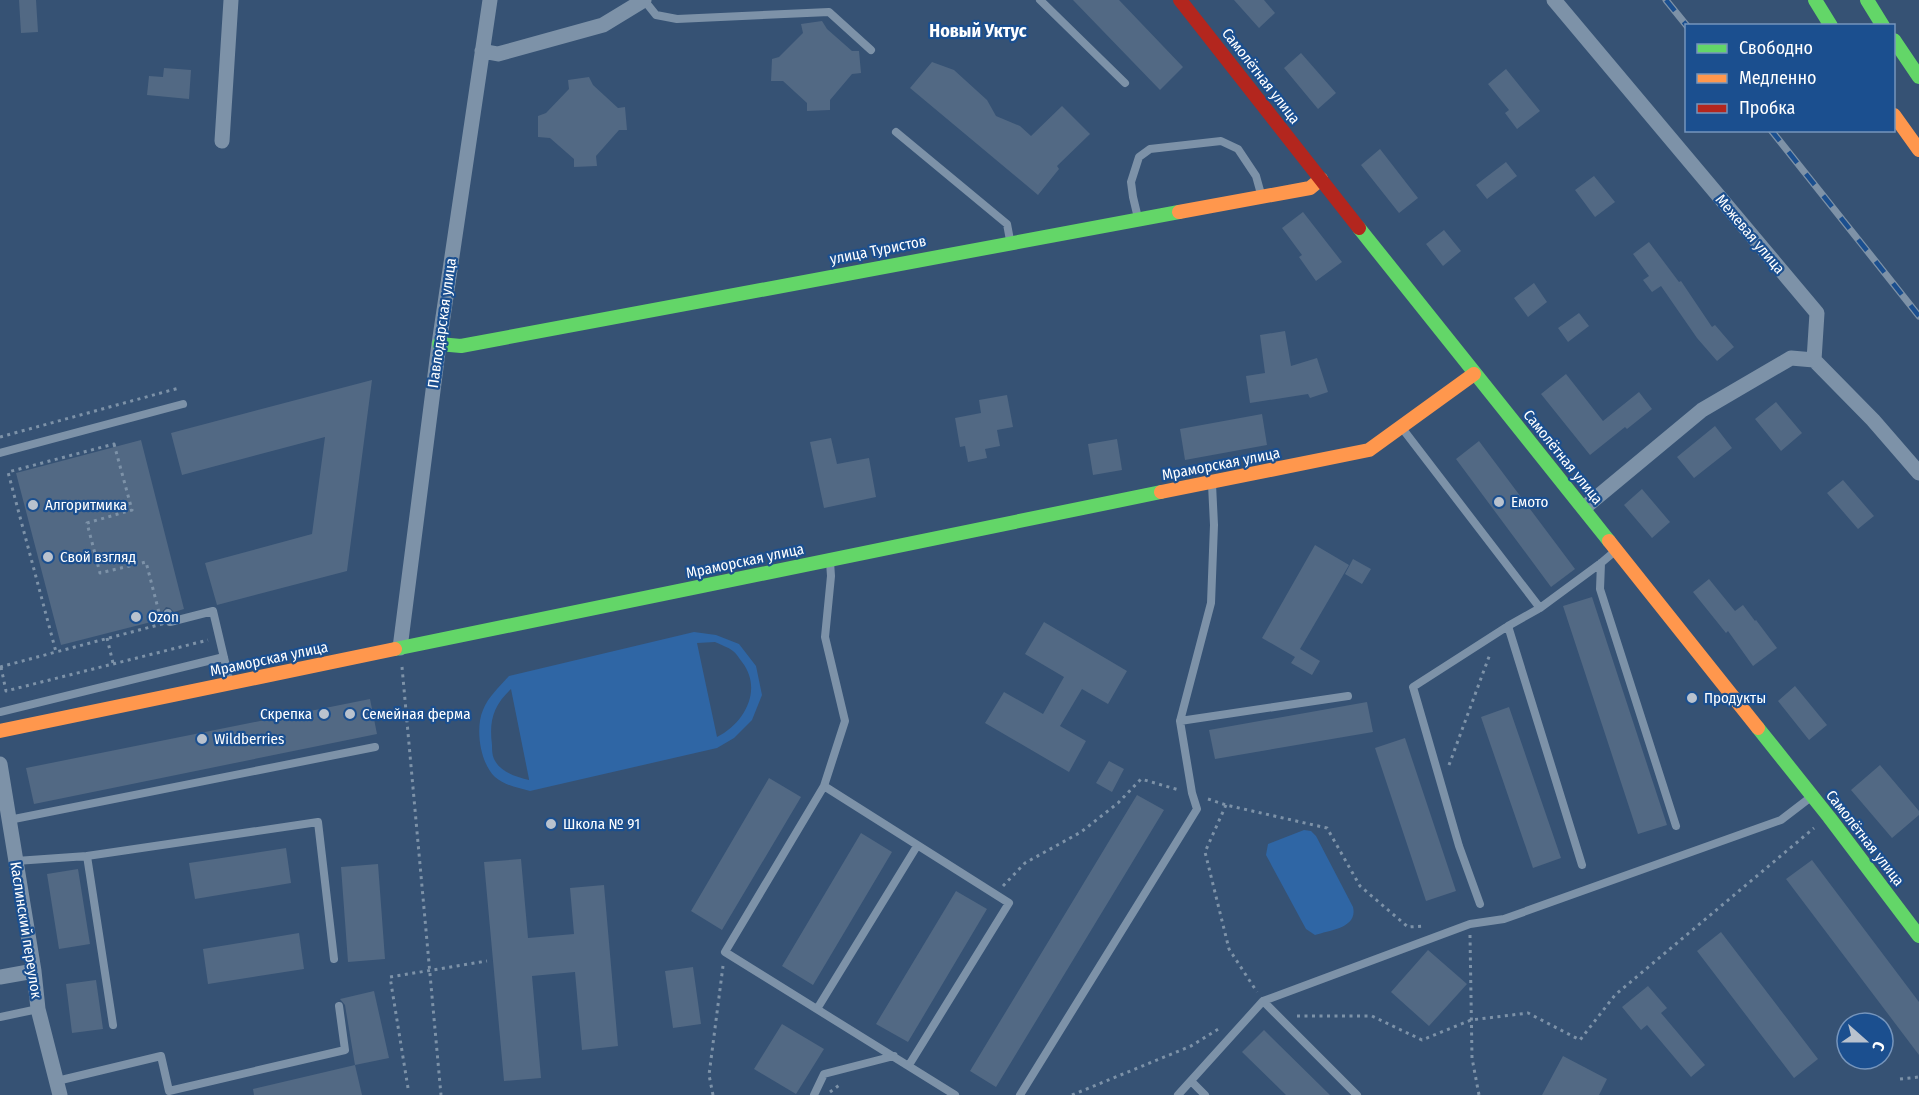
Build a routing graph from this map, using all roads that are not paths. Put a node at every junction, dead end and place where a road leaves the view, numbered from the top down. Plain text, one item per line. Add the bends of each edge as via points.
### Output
1 (231, 0) edge
2 (490, 0) edge
3 (644, 0) edge
4 (1040, 0) edge
5 (1180, 0) edge
6 (1554, 0) edge
7 (1815, 0) edge
8 (1867, 0) edge
9 (1830, 24) edge
10 (1882, 24) edge
11 (1895, 43) edge
12 (871, 50) dead end
13 (482, 51) junction
14 (1919, 77) edge
15 (1125, 83) dead end
16 (1895, 118) edge
17 (896, 132) dead end
18 (222, 141) dead end
19 (1919, 150) edge
20 (1321, 179) junction
21 (1261, 196) junction
22 (1138, 219) junction
23 (1010, 242) junction
24 (439, 344) junction
25 (1814, 360) junction
26 (1474, 374) junction
27 (183, 404) dead end
28 (1401, 426) junction
29 (0, 453) edge
30 (1919, 473) edge
31 (1212, 482) junction
32 (1584, 508) junction
33 (1616, 551) junction
34 (830, 560) junction
35 (1601, 563) junction
36 (1540, 608) junction
37 (168, 613) dead end
38 (1508, 626) junction
39 (400, 648) junction
40 (224, 657) junction
41 (231, 684) junction
42 (1348, 696) dead end
43 (0, 712) edge
44 (1180, 721) junction
45 (0, 731) edge
46 (375, 747) dead end
47 (0, 764) edge
48 (824, 786) junction
49 (1812, 796) junction
50 (9, 820) junction
51 (1676, 826) dead end
52 (917, 846) junction
53 (87, 856) junction
54 (15, 861) junction
55 (1582, 865) dead end
56 (1480, 904) dead end
57 (1919, 936) edge
58 (334, 959) dead end
59 (34, 970) junction
60 (0, 977) edge
61 (1263, 1000) junction
62 (339, 1006) dead end
63 (38, 1009) junction
64 (818, 1009) junction
65 (0, 1017) edge
66 (113, 1025) dead end
67 (894, 1056) junction
68 (909, 1065) junction
69 (1191, 1081) junction
70 (58, 1088) edge
71 (814, 1095) edge
72 (955, 1095) edge
73 (1020, 1095) edge
74 (1178, 1095) edge
75 (1204, 1095) edge
76 (1357, 1095) edge

1 - 18 street
2 - 13 street, Павлодарская улица
3 - 12 lane via 656,15 677,19 829,12
3 - 13 street via 603,25 498,54
4 - 15 lane
5 - 20 street, Самолётная улица
6 - 25 street, Межевая улица via 1816,313
7 - 9 street
8 - 10 street
11 - 14 street
13 - 24 street, Павлодарская улица
16 - 19 street
17 - 23 lane via 1007,224
20 - 21 street, улица Туристов via 1310,188
20 - 26 street, Самолётная улица
21 - 22 street, улица Туристов
21 - 22 lane via 1256,176 1238,149 1221,141 1150,149 1139,158 1131,182
22 - 23 street, улица Туристов
23 - 24 street, улица Туристов via 461,346
24 - 39 street, Павлодарская улица
25 - 30 street
25 - 32 street via 1791,358 1702,410
26 - 28 street, Мраморская улица
26 - 32 street, Самолётная улица
27 - 29 lane
28 - 31 street, Мраморская улица via 1369,450
28 - 36 lane
31 - 34 street, Мраморская улица
31 - 44 lane via 1211,603
32 - 33 street, Самолётная улица
33 - 35 lane
33 - 49 street, Самолётная улица
34 - 39 street, Мраморская улица
34 - 48 lane via 825,637 845,721
35 - 36 lane
35 - 51 lane via 1600,589
36 - 38 lane
37 - 40 lane via 170,622 213,611
38 - 55 lane
38 - 56 lane via 1413,687
39 - 41 street, Мраморская улица
40 - 41 lane
40 - 43 lane
41 - 45 street, Мраморская улица
42 - 44 lane
44 - 73 lane via 1197,809
46 - 50 lane
47 - 50 street, Каслинский переулок
48 - 52 lane
48 - 64 lane via 725,952
49 - 57 street, Самолётная улица
49 - 61 lane via 1781,820 1504,919 1470,924
50 - 54 street, Каслинский переулок
52 - 64 lane
52 - 68 lane via 1009,903
53 - 54 lane
53 - 58 lane via 318,822
53 - 66 lane
54 - 59 street, Каслинский переулок
59 - 60 street
59 - 63 street, Каслинский переулок
61 - 69 lane
61 - 76 lane
62 - 70 lane via 345,1050 169,1091 161,1056
63 - 65 lane
63 - 70 street, Каслинский переулок
64 - 67 lane
67 - 68 lane
67 - 71 lane via 824,1074
68 - 72 lane
69 - 74 lane
69 - 75 lane

